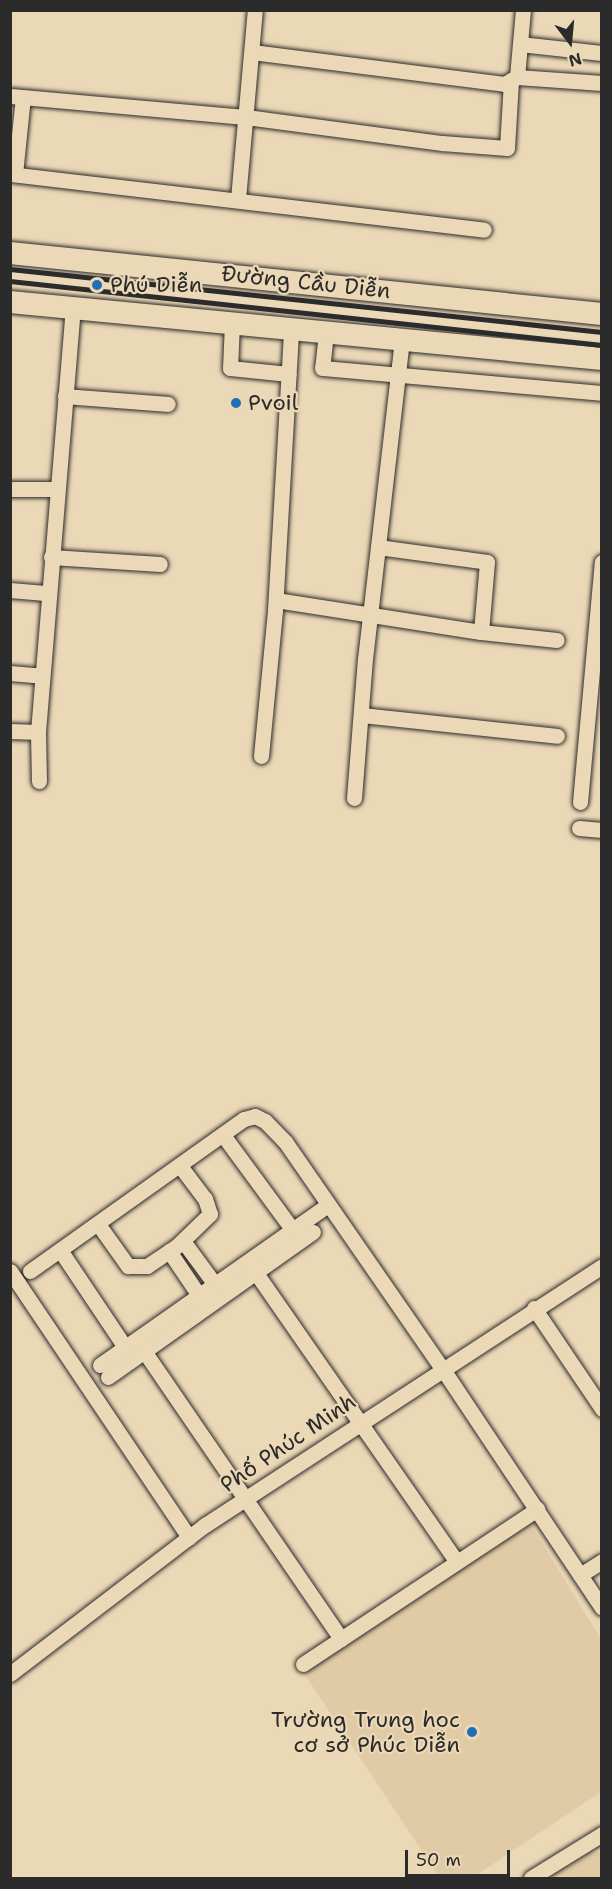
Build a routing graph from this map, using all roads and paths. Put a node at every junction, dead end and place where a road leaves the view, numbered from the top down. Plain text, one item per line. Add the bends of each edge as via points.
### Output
1 (255, 10) edge
2 (523, 10) edge
3 (520, 44) junction
4 (252, 52) junction
5 (602, 53) edge
6 (514, 78) junction
7 (602, 83) edge
8 (17, 97) edge
9 (246, 117) junction
10 (13, 174) edge
11 (238, 199) junction
12 (484, 230) dead end
13 (10, 253) edge
14 (10, 302) edge
15 (73, 308) junction
16 (602, 314) edge
17 (232, 323) junction
18 (291, 329) junction
19 (326, 332) junction
20 (402, 340) junction
21 (602, 359) edge
22 (398, 372) junction
23 (289, 374) junction
24 (602, 393) edge
25 (64, 396) junction
26 (168, 404) dead end
27 (10, 489) edge
28 (56, 489) junction
29 (378, 547) junction
30 (51, 557) junction
31 (602, 562) edge
32 (160, 564) dead end
33 (10, 590) edge
34 (48, 593) junction
35 (276, 600) junction
36 (370, 614) junction
37 (482, 632) junction
38 (557, 640) dead end
39 (10, 673) edge
40 (42, 676) junction
41 (362, 715) junction
42 (10, 731) edge
43 (38, 732) junction
44 (558, 736) dead end
45 (261, 756) dead end
46 (39, 781) dead end
47 (354, 798) dead end
48 (580, 802) dead end
49 (579, 828) dead end
50 (602, 830) edge
51 (222, 1135) junction
52 (180, 1166) junction
53 (328, 1205) junction
54 (98, 1224) junction
55 (292, 1228) junction
56 (313, 1232) dead end
57 (183, 1241) junction
58 (60, 1250) junction
59 (169, 1251) junction
60 (602, 1266) edge
61 (10, 1271) edge
62 (30, 1271) dead end
63 (256, 1273) junction
64 (214, 1283) junction
65 (198, 1293) junction
66 (534, 1308) junction
67 (124, 1347) junction
68 (144, 1351) junction
69 (442, 1368) junction
70 (600, 1403) edge
71 (361, 1422) junction
72 (244, 1499) junction
73 (537, 1509) junction
74 (189, 1537) junction
75 (602, 1561) edge
76 (457, 1562) junction
77 (580, 1575) junction
78 (602, 1608) edge
79 (341, 1639) junction
80 (303, 1664) dead end
81 (10, 1674) edge
82 (602, 1834) edge
83 (531, 1878) edge

1 - 4 street
2 - 3 street
3 - 5 street
3 - 6 street
4 - 6 street via 504,84
4 - 9 street
6 - 7 street
6 - 9 street via 507,148
8 - 9 street
8 - 10 street
9 - 11 street
10 - 11 street
11 - 12 street
13 - 16 highway, Đường Cầu Diễn
14 - 15 highway
15 - 17 highway
15 - 25 street
17 - 18 highway
17 - 23 street via 230,368
18 - 19 highway
18 - 23 street
19 - 20 highway
19 - 22 street via 322,368
20 - 21 highway
20 - 22 street
22 - 24 street
22 - 29 street
23 - 35 street
25 - 26 street
25 - 28 street
27 - 28 street
28 - 30 street
29 - 36 street
29 - 37 street via 487,562
30 - 32 street
30 - 34 street
31 - 48 street
33 - 34 street
34 - 40 street
35 - 36 street
35 - 45 street
36 - 37 street
36 - 41 street
37 - 38 street
39 - 40 street
40 - 43 street
41 - 44 street
41 - 47 street
42 - 43 street
43 - 46 street
49 - 50 street
51 - 52 street
51 - 53 street via 244,1119 255,1116 265,1121
51 - 55 street
52 - 54 street
52 - 57 street via 205,1199 210,1214
53 - 55 street
53 - 69 street
54 - 58 street
54 - 59 street via 128,1266 147,1266
55 - 64 street
56 - 63 street
57 - 59 street
57 - 64 street
58 - 62 street
58 - 67 street
59 - 65 street
60 - 66 street, Phố Phúc Minh
61 - 74 street
63 - 68 street
63 - 71 street
64 - 65 street
65 - 67 street
66 - 69 street, Phố Phúc Minh
66 - 70 street
67 - 68 street via 104,1371
68 - 72 street
69 - 71 street, Phố Phúc Minh
69 - 73 street
71 - 72 street, Phố Phúc Minh
71 - 76 street
72 - 74 street, Phố Phúc Minh
72 - 79 street
73 - 76 street
73 - 77 street
74 - 81 street, Phố Phúc Minh
75 - 77 street
76 - 79 street
77 - 78 street
79 - 80 street
82 - 83 street

